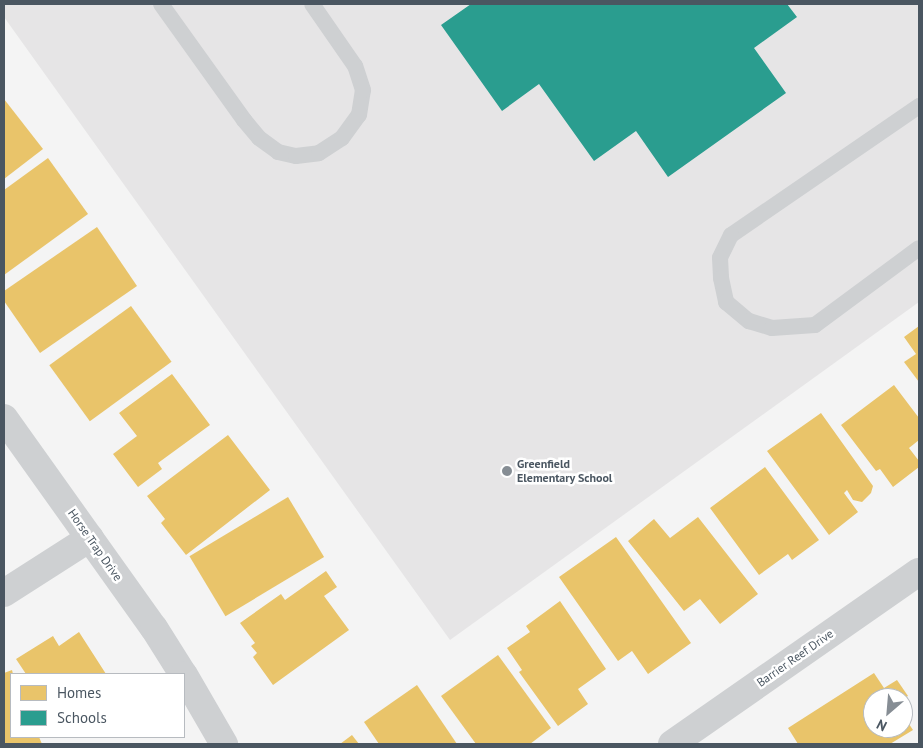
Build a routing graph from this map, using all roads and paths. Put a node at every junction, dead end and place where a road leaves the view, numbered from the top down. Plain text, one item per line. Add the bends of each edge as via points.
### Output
1 (162, 4) edge
2 (312, 4) edge
3 (919, 106) edge
4 (919, 248) edge
5 (4, 418) edge
6 (90, 538) junction
7 (919, 572) edge
8 (4, 593) edge
9 (183, 673) edge
10 (185, 677) edge
11 (686, 740) edge
12 (224, 744) edge

1 - 2 lane via 259,138 278,152 296,156 319,153 342,138 359,115 363,90 355,66
3 - 4 lane via 731,235 720,258 726,302 750,321 772,328 815,325
5 - 6 street, Horse Trap Drive
6 - 8 street
6 - 9 street, Horse Trap Drive
7 - 11 street, Barrier Reef Drive
10 - 12 street, Horse Trap Drive

